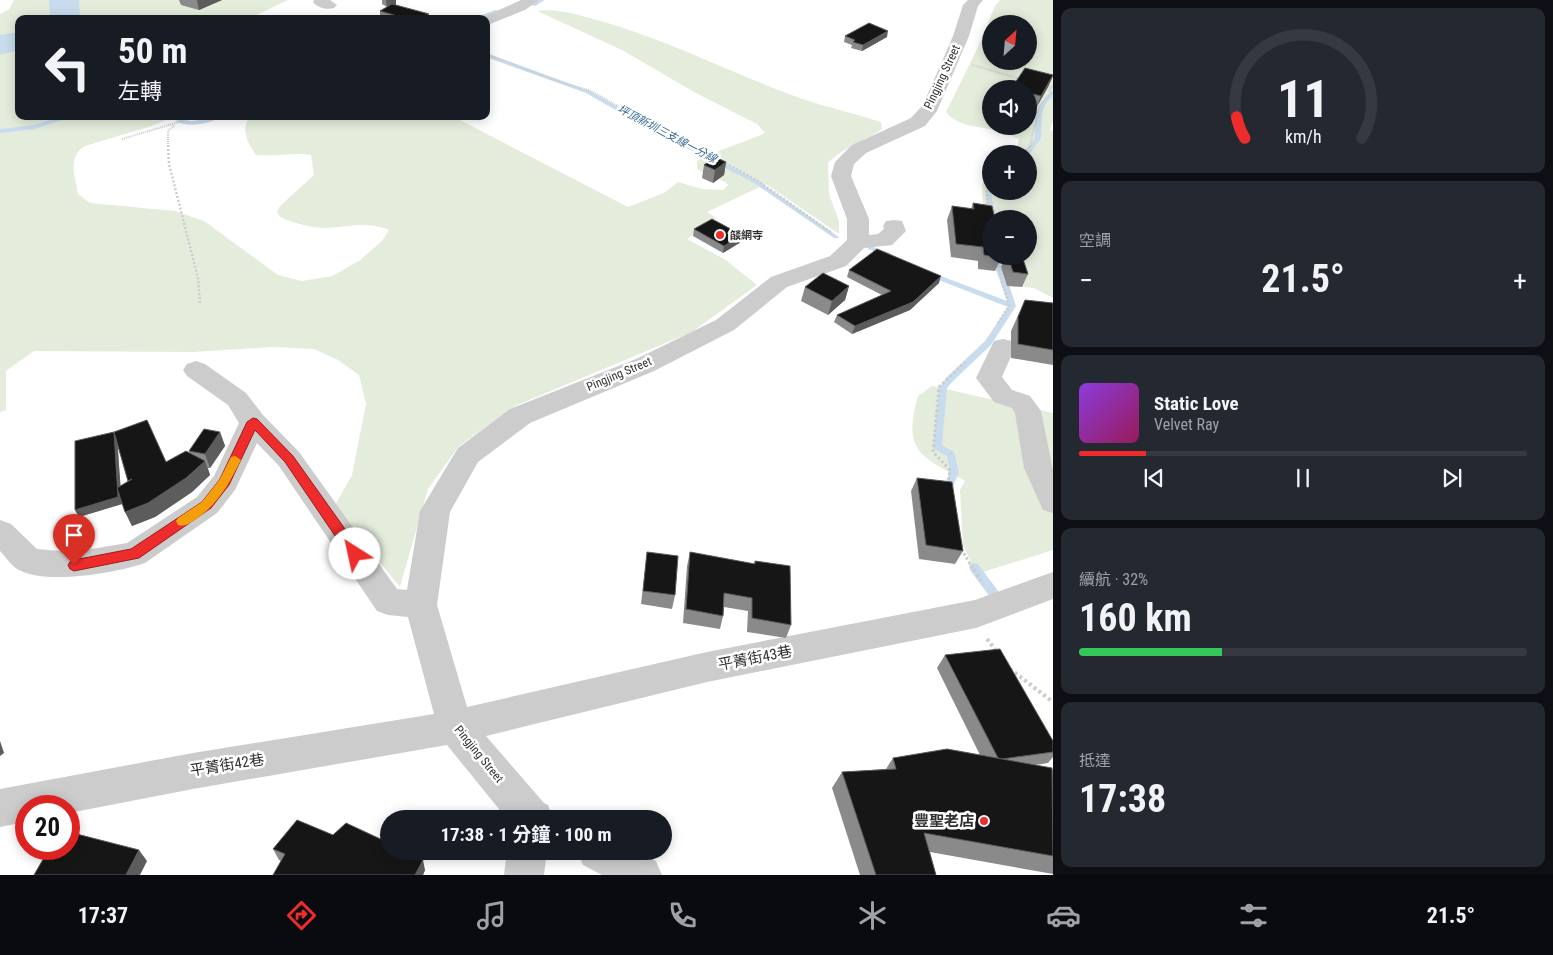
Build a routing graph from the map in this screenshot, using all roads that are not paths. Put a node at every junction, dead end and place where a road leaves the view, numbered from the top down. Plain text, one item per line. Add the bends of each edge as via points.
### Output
1 (532, 0) edge
2 (976, 0) edge
3 (490, 18) edge
4 (894, 226) dead end
5 (858, 242) junction
6 (999, 338) road end
7 (196, 370) dead end
8 (253, 422) junction
9 (1053, 502) edge
10 (0, 532) edge
11 (1053, 585) edge
12 (422, 605) junction
13 (455, 726) junction
14 (0, 808) edge
15 (518, 810) edge
16 (526, 860) edge
17 (614, 860) edge
18 (524, 875) edge
19 (642, 875) edge

1 - 3 street
2 - 5 street, Pingjing Street via 970,5 932,107 918,122 859,149 845,162 841,176 858,219
4 - 5 street via 894,231 884,240
5 - 12 street, Pingjing Street via 838,261 779,282 725,325 645,364 520,416 468,455 436,511
6 - 9 street via 989,378 1003,396 1021,402 1028,411 1038,468
7 - 8 street via 236,399
8 - 10 street via 225,482 207,505 134,554 74,565 29,561
8 - 12 street via 289,459 388,601
11 - 13 street, 平菁街43巷 via 988,610 689,671
12 - 13 street, Pingjing Street
13 - 14 street, 平菁街42巷
13 - 15 street, Pingjing Street
16 - 18 street
17 - 19 street

